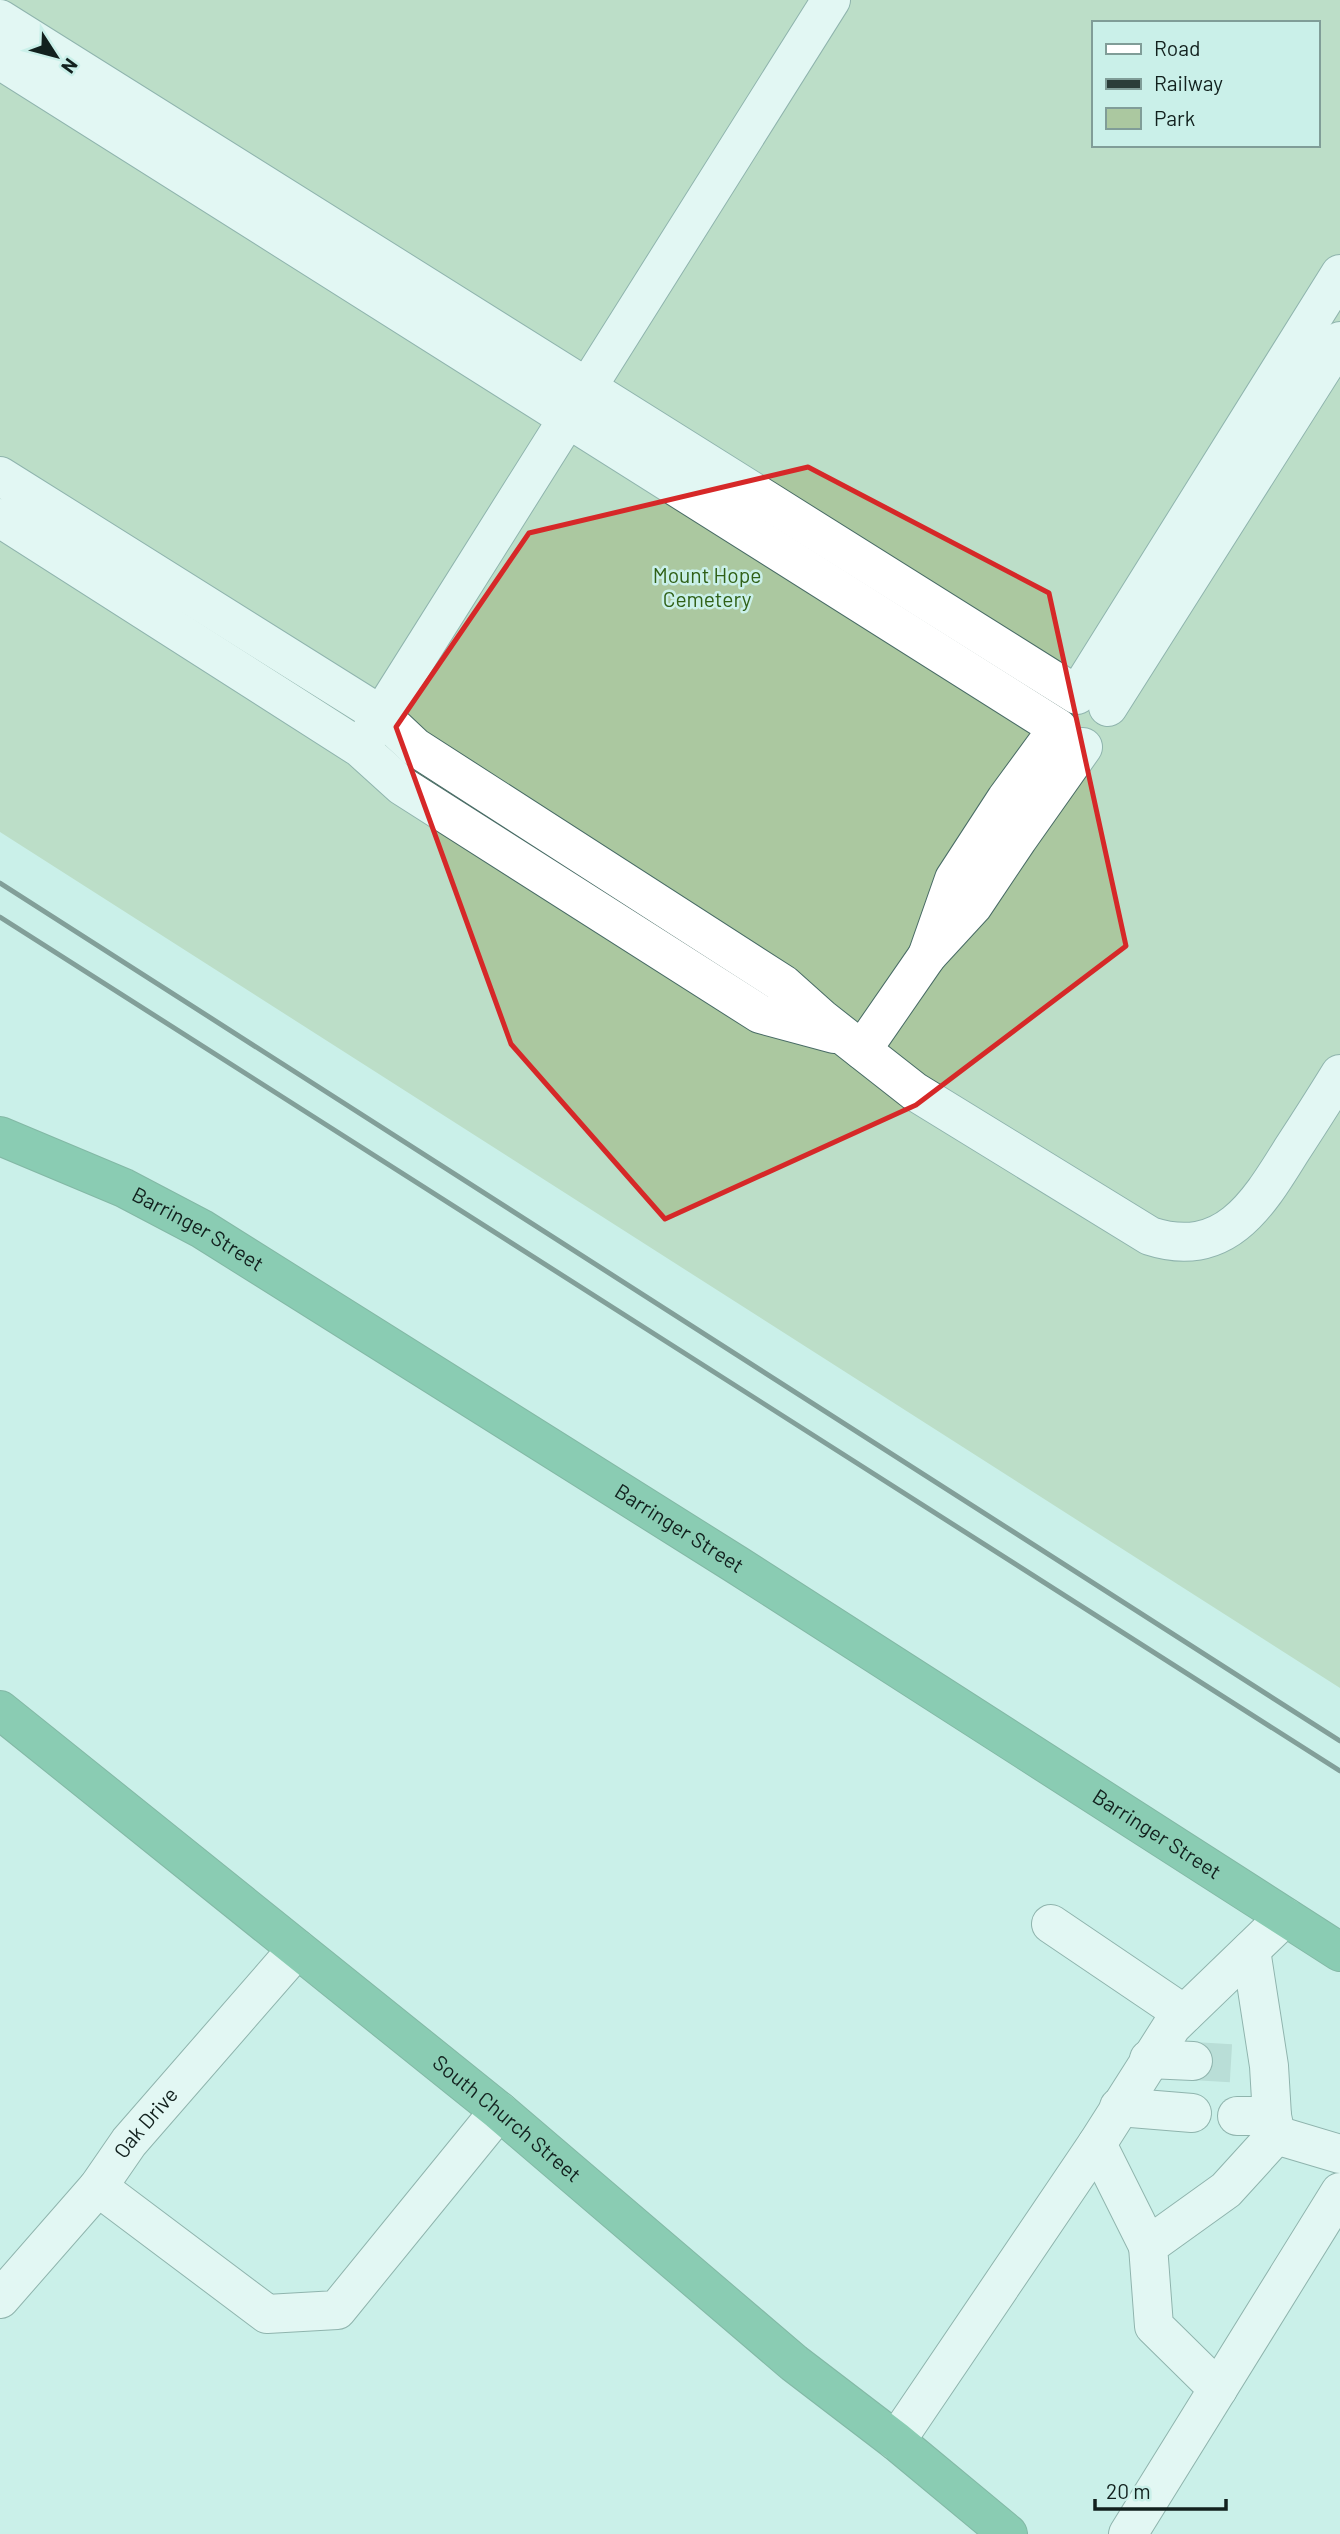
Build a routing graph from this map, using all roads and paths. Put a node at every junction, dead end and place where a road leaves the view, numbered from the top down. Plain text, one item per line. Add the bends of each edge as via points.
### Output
1 (831, 0) edge
2 (0, 19) edge
3 (0, 60) edge
4 (1340, 274) edge
5 (1340, 341) edge
6 (578, 403) junction
7 (0, 476) edge
8 (0, 518) edge
9 (1093, 701) junction
10 (381, 715) junction
11 (1071, 737) junction
12 (360, 748) junction
13 (854, 1043) junction
14 (1340, 1074) edge
15 (0, 1136) edge
16 (0, 1710) edge
17 (1284, 1917) junction
18 (1051, 1924) dead end
19 (297, 1949) junction
20 (1251, 1950) junction
21 (1340, 1952) edge
22 (1184, 2014) junction
23 (1149, 2059) junction
24 (1193, 2061) tunnel mouth
25 (1119, 2107) junction
26 (499, 2111) junction
27 (1192, 2113) dead end
28 (1262, 2122) junction
29 (1097, 2144) junction
30 (1340, 2154) edge
31 (98, 2186) junction
32 (1340, 2192) edge
33 (1148, 2246) junction
34 (0, 2299) edge
35 (1218, 2389) junction
36 (896, 2441) junction
37 (1008, 2534) edge
38 (1128, 2534) edge

1 - 6 street
2 - 6 street
3 - 6 street
4 - 9 street
5 - 9 street
6 - 9 street
6 - 10 street
6 - 11 street
7 - 10 street
8 - 12 street
9 - 11 street via 1061,707
10 - 12 street
10 - 13 street via 415,747 783,984
11 - 13 street via 1006,799 954,879 927,956
12 - 13 street via 402,786 760,1014
13 - 14 street via 914,1091 1150,1236 1169,1242 1213,1236 1245,1216 1267,1191
15 - 17 highway, Barringer Street via 124,1188 202,1229 737,1565
16 - 19 highway, South Church Street
17 - 20 street
17 - 21 highway, Barringer Street
18 - 22 street
19 - 26 highway, South Church Street
19 - 31 street, Oak Drive via 129,2142
20 - 22 street
20 - 28 street
22 - 23 street
23 - 24 street
23 - 25 street
25 - 27 street
25 - 29 street
26 - 31 street via 337,2310 267,2314
26 - 36 highway, South Church Street via 794,2363
28 - 30 street
28 - 33 street via 1226,2190
29 - 33 street
29 - 36 street
31 - 34 street, Oak Drive
32 - 35 street
33 - 35 street via 1154,2326
35 - 38 street
36 - 37 highway, South Church Street

